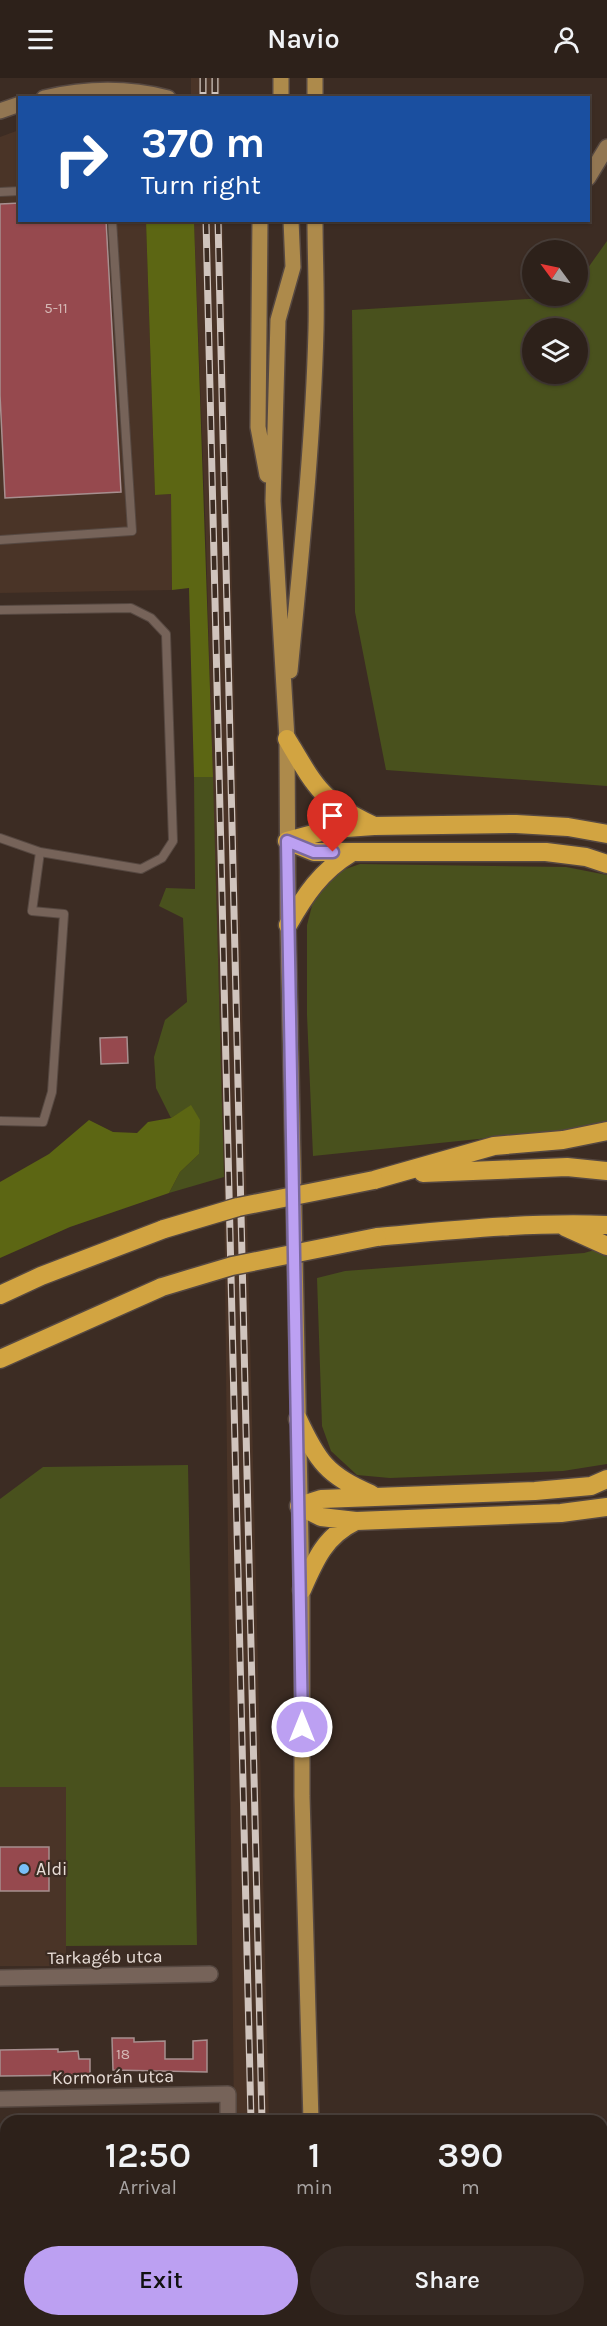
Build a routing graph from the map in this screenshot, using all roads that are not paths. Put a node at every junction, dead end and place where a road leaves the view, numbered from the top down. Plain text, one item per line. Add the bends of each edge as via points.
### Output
1 (281, 78) edge
2 (315, 78) edge
3 (55, 96) edge
4 (158, 96) edge
5 (281, 96) edge
6 (315, 96) edge
7 (18, 105) edge
8 (0, 111) edge
9 (607, 147) edge
10 (590, 175) edge
11 (18, 191) edge
12 (0, 192) edge
13 (112, 222) edge
14 (260, 222) edge
15 (291, 222) edge
16 (315, 222) edge
17 (273, 501) junction
18 (0, 540) edge
19 (0, 610) edge
20 (285, 718) junction
21 (287, 739) junction
22 (374, 826) junction
23 (607, 834) edge
24 (0, 838) edge
25 (287, 841) junction
26 (40, 852) junction
27 (351, 853) junction
28 (607, 864) edge
29 (288, 926) junction
30 (0, 1121) edge
31 (607, 1131) edge
32 (607, 1171) edge
33 (374, 1180) junction
34 (558, 1223) junction
35 (607, 1225) edge
36 (607, 1246) edge
37 (0, 1295) edge
38 (0, 1359) edge
39 (297, 1419) junction
40 (607, 1479) edge
41 (378, 1497) junction
42 (299, 1506) junction
43 (607, 1507) edge
44 (356, 1521) junction
45 (302, 1590) junction
46 (210, 1974) dead end
47 (0, 1978) edge
48 (0, 2099) edge
49 (228, 2115) edge
50 (311, 2115) edge

1 - 5 main road
2 - 6 main road
3 - 4 main road via 95,89 123,89
7 - 8 main road
9 - 10 main road
11 - 12 lane
13 - 18 lane via 132,531
14 - 17 main road via 258,427
15 - 17 main road via 293,267 278,320
16 - 20 main road via 316,328 308,495
17 - 20 main road
19 - 26 lane via 131,608 151,618 166,634 173,841 162,858 141,869
20 - 21 main road
21 - 22 highway via 325,797 341,810
21 - 25 main road
22 - 23 highway via 516,824
22 - 25 highway via 332,829
24 - 26 lane
25 - 27 highway via 314,852
25 - 29 main road
26 - 30 lane via 32,911 64,914 52,1092 43,1122
27 - 28 highway via 546,852
27 - 29 highway via 322,873
29 - 39 main road
31 - 33 highway via 563,1140 494,1146
32 - 33 highway via 567,1167 426,1173
33 - 37 highway, bridge via 238,1207 164,1229
34 - 35 highway
34 - 36 highway
34 - 38 highway, bridge via 377,1237 232,1266 162,1287
39 - 41 highway via 329,1472
39 - 42 main road
40 - 41 highway via 591,1486 536,1491
41 - 42 highway via 321,1499
42 - 44 highway via 321,1517
42 - 45 main road
43 - 44 highway via 561,1513
44 - 45 highway via 338,1530 325,1546
45 - 50 main road via 302,1796
46 - 47 street, Tarkagéb utca
48 - 49 street, Kormorán utca via 228,2094

